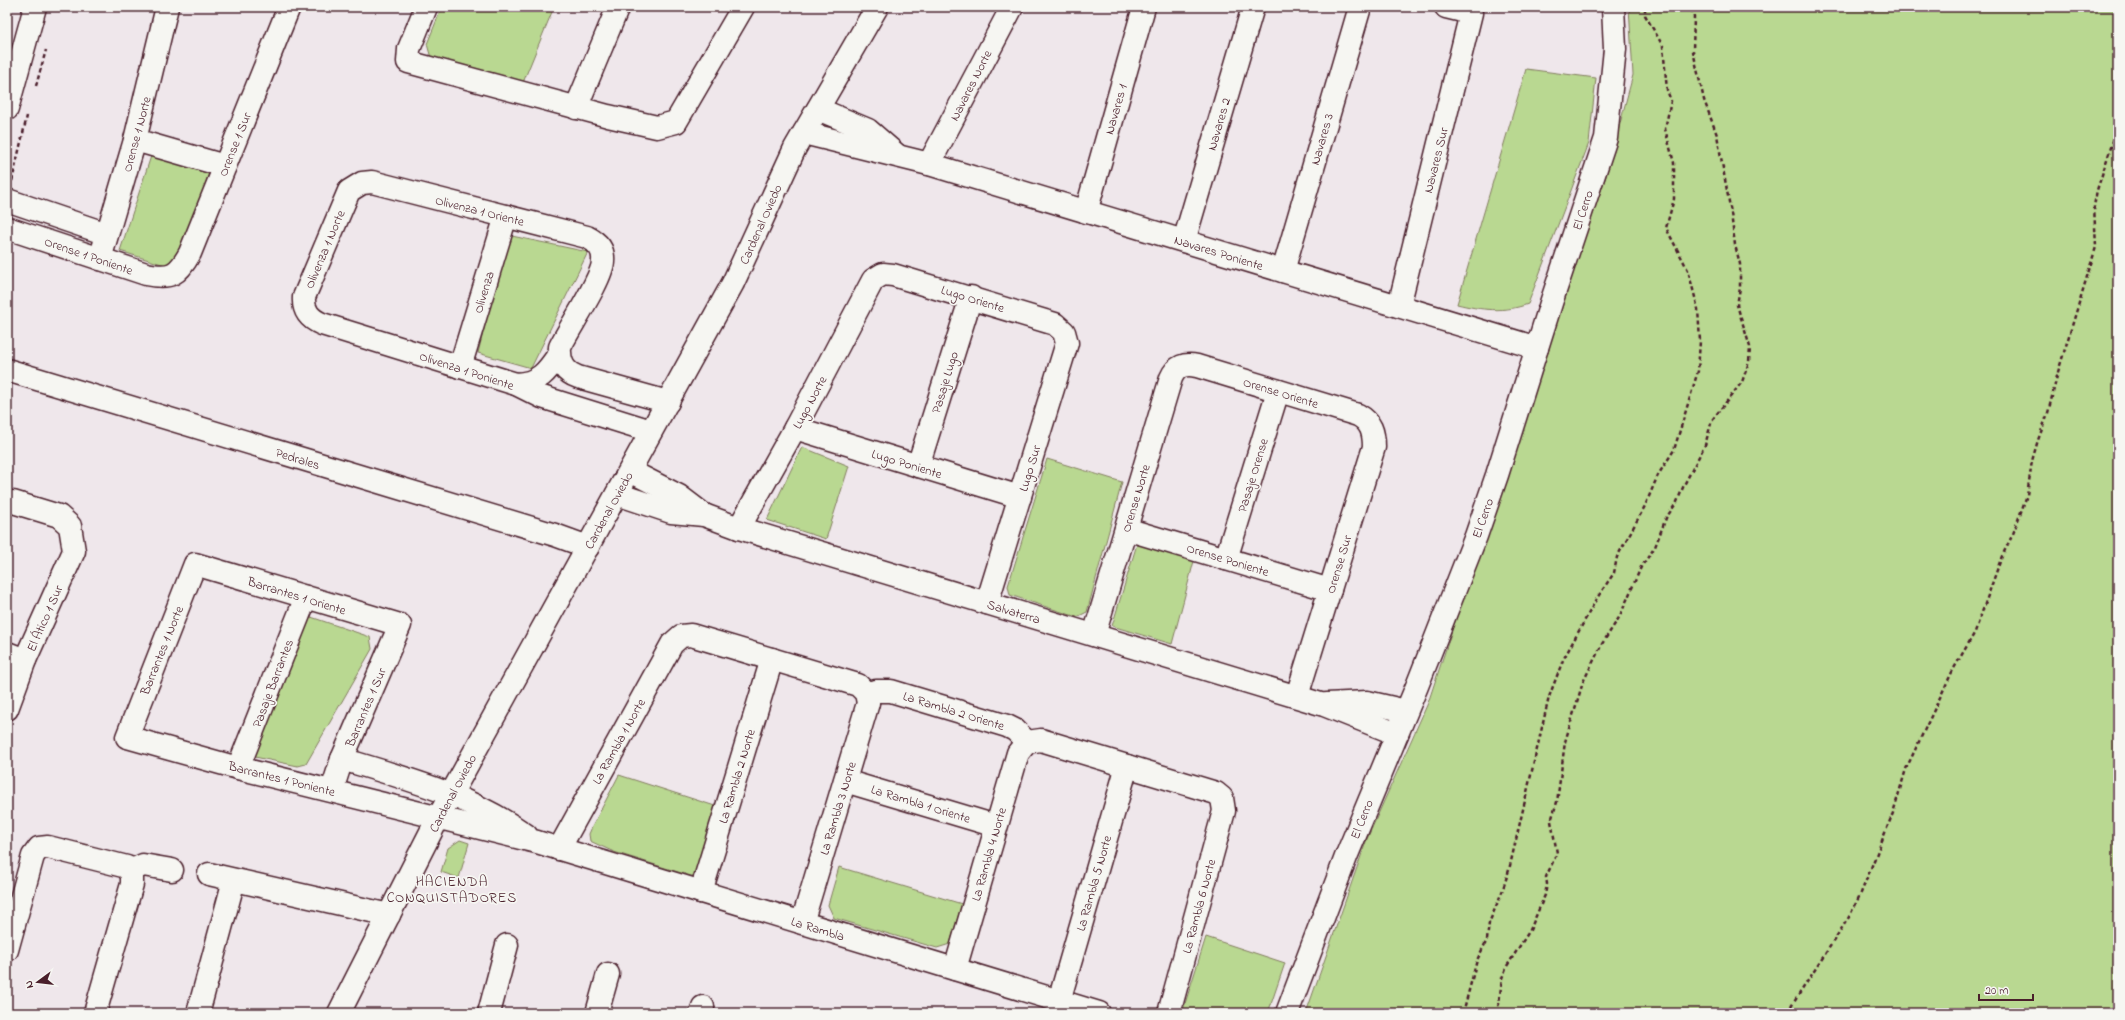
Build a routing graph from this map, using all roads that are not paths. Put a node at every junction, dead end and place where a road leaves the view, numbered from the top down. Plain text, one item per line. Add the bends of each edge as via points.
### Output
1 (35, 7) edge
2 (167, 7) edge
3 (289, 7) edge
4 (426, 7) edge
5 (618, 7) edge
6 (743, 7) edge
7 (877, 7) edge
8 (1012, 7) edge
9 (1144, 7) edge
10 (1253, 7) edge
11 (1360, 7) edge
12 (1446, 7) edge
13 (1613, 7) edge
14 (576, 108) junction
15 (7, 109) edge
16 (818, 109) junction
17 (804, 133) junction
18 (135, 140) junction
19 (900, 158) junction
20 (929, 164) junction
21 (225, 166) junction
22 (355, 186) joint
23 (8, 200) edge
24 (1086, 212) junction
25 (506, 216) junction
26 (7, 228) edge
27 (107, 234) junction
28 (1184, 241) junction
29 (100, 259) junction
30 (1283, 271) junction
31 (171, 275) joint
32 (878, 277) joint
33 (970, 297) junction
34 (1399, 306) junction
35 (308, 314) joint
36 (1064, 332) joint
37 (1537, 348) junction
38 (560, 354) junction
39 (1182, 365) joint
40 (460, 367) junction
41 (7, 370) edge
42 (516, 384) junction
43 (1278, 391) junction
44 (668, 402) junction
45 (795, 428) junction
46 (1373, 431) joint
47 (651, 432) junction
48 (918, 466) junction
49 (630, 471) junction
50 (617, 494) junction
51 (1020, 497) junction
52 (7, 503) edge
53 (704, 515) junction
54 (739, 528) junction
55 (1126, 529) junction
56 (588, 547) junction
57 (1226, 559) junction
58 (195, 564) joint
59 (1330, 590) junction
60 (306, 597) junction
61 (987, 603) junction
62 (400, 625) joint
63 (1094, 635) junction
64 (16, 656) edge
65 (772, 660) junction
66 (866, 693) junction
67 (1298, 696) junction
68 (1324, 704) junction
69 (7, 709) edge
70 (1406, 711) junction
71 (1397, 734) junction
72 (127, 737) joint
73 (1027, 742) junction
74 (342, 759) junction
75 (1127, 766) junction
76 (238, 768) junction
77 (845, 781) junction
78 (332, 790) junction
79 (450, 796) junction
80 (438, 818) junction
81 (996, 826) junction
82 (537, 842) junction
83 (559, 849) junction
84 (172, 870) dead end
85 (130, 871) junction
86 (209, 874) dead end
87 (234, 880) junction
88 (701, 892) junction
89 (389, 915) junction
90 (802, 923) junction
91 (508, 945) dead end
92 (7, 950) edge
93 (955, 969) junction
94 (608, 974) dead end
95 (1059, 1001) junction
96 (95, 1013) edge
97 (198, 1013) edge
98 (340, 1013) edge
99 (489, 1013) edge
100 (597, 1013) edge
101 (1099, 1013) edge
102 (1169, 1013) edge
103 (1287, 1013) edge

1 - 15 street
2 - 18 street, Orense 1 Norte
3 - 21 street, Orense 1 Sur
4 - 14 street via 409,49 408,62
5 - 14 street
6 - 14 street via 676,122 657,127
7 - 16 street, Cardenal Oviedo
8 - 20 street, Navares Norte
9 - 24 street, Navares 1
10 - 28 street, Navares 2
11 - 30 street, Navares 3
12 - 34 street, Navares Sur via 1471,14
13 - 37 street, El Cerro via 1615,49 1606,138
16 - 17 street, Cardenal Oviedo
16 - 19 street, Navares Poniente via 868,130
17 - 19 street, Navares Poniente
17 - 44 street, Cardenal Oviedo via 733,283
18 - 21 street
18 - 27 street, Orense 1 Norte
19 - 20 street, Navares Poniente
20 - 24 street, Navares Poniente
21 - 31 street, Orense 1 Sur via 190,253 182,268
22 - 25 street, Olivenza 1 Oriente via 372,182
22 - 35 street, Olivenza 1 Norte via 346,196 304,297
23 - 27 street, Orense 1 Poniente
24 - 28 street, Navares Poniente
25 - 38 street, Olivenza 1 Oriente via 587,237 601,249 604,260 602,270 564,340
25 - 40 street, Olivenza
26 - 29 street, Orense 1 Poniente
27 - 29 street, Orense 1 Norte
28 - 30 street, Navares Poniente
29 - 31 street, Orense 1 Poniente via 161,277
30 - 34 street, Navares Poniente
32 - 33 street, Lugo Oriente via 893,274
32 - 45 street, Lugo Norte via 867,290
33 - 36 street, Lugo Oriente via 1050,322
33 - 48 street, Pasaje Lugo
34 - 37 street, Navares Poniente
35 - 40 street, Olivenza 1 Poniente via 322,324
36 - 51 street, Lugo Sur via 1066,349
37 - 70 street, El Cerro via 1476,536
38 - 42 street via 548,370 533,382
38 - 44 street via 563,366 571,374
39 - 43 street, Orense Oriente via 1197,366
39 - 55 street, Orense Norte via 1171,378
40 - 42 street, Olivenza 1 Poniente
41 - 56 street, Pedrales
42 - 47 street, Olivenza 1 Poniente via 542,397
43 - 46 street, Orense Oriente via 1358,415 1369,422
43 - 57 street, Pasaje Orense
44 - 47 street, Cardenal Oviedo
45 - 48 street, Lugo Poniente
45 - 54 street, Lugo Norte
46 - 59 street, Orense Sur via 1374,447
47 - 49 street, Cardenal Oviedo
48 - 51 street, Lugo Poniente
49 - 50 street, Cardenal Oviedo
49 - 53 street, Salvaterra via 679,496
50 - 53 street, Salvaterra via 671,512
50 - 56 street, Cardenal Oviedo
51 - 61 street, Lugo Sur
52 - 64 street, El Ático 1 Sur via 13,502 59,516 70,526 74,551
53 - 54 street, Salvaterra
54 - 61 street, Salvaterra
55 - 57 street, Orense Poniente
55 - 63 street, Orense Norte
56 - 79 street, Cardenal Oviedo
57 - 59 street, Orense Poniente
58 - 60 street, Barrantes 1 Oriente
58 - 72 street, Barrantes 1 Norte
59 - 67 street, Orense Sur
60 - 62 street, Barrantes 1 Oriente
60 - 76 street, Pasaje Barrantes
61 - 63 street, Salvaterra
62 - 74 street, Barrantes 1 Sur
63 - 67 street, Salvaterra
64 - 69 street, El Ático 1 Sur
65 - 66 street via 858,685
65 - 83 street, La Rambla 1 Norte via 691,635 681,636 672,644
65 - 88 street, La Rambla 2 Norte
66 - 73 street, La Rambla 2 Oriente via 891,691 1007,726
66 - 77 street, La Rambla 3 Norte via 868,703
67 - 68 street, Salvaterra
68 - 70 street, Salvaterra via 1367,702
68 - 71 street, Salvaterra
70 - 71 street, El Cerro
71 - 103 street, El Cerro via 1346,856
72 - 76 street, Barrantes 1 Poniente
73 - 75 street via 1041,740
73 - 81 street, La Rambla 4 Norte via 1018,753
74 - 78 street, Barrantes 1 Sur
74 - 79 street via 410,779
75 - 95 street, La Rambla 5 Norte
75 - 102 street, La Rambla 6 Norte via 1216,793 1222,798 1224,811
76 - 78 street, Barrantes 1 Poniente
77 - 81 street, La Rambla 1 Oriente
77 - 90 street, La Rambla 3 Norte
78 - 80 street, Barrantes 1 Poniente
79 - 80 street, Cardenal Oviedo
79 - 82 street, La Rambla via 501,817
80 - 82 street, La Rambla
80 - 89 street, Cardenal Oviedo
81 - 93 street, La Rambla 4 Norte
82 - 83 street, La Rambla
83 - 88 street, La Rambla
84 - 85 street via 143,865
85 - 92 street via 120,864 48,847 39,848 33,856
85 - 96 street via 132,884
86 - 87 street
87 - 89 street
87 - 97 street
88 - 90 street, La Rambla
89 - 98 street, Cardenal Oviedo
90 - 93 street, La Rambla
91 - 99 street
93 - 95 street, La Rambla
94 - 100 street
95 - 101 street, La Rambla

